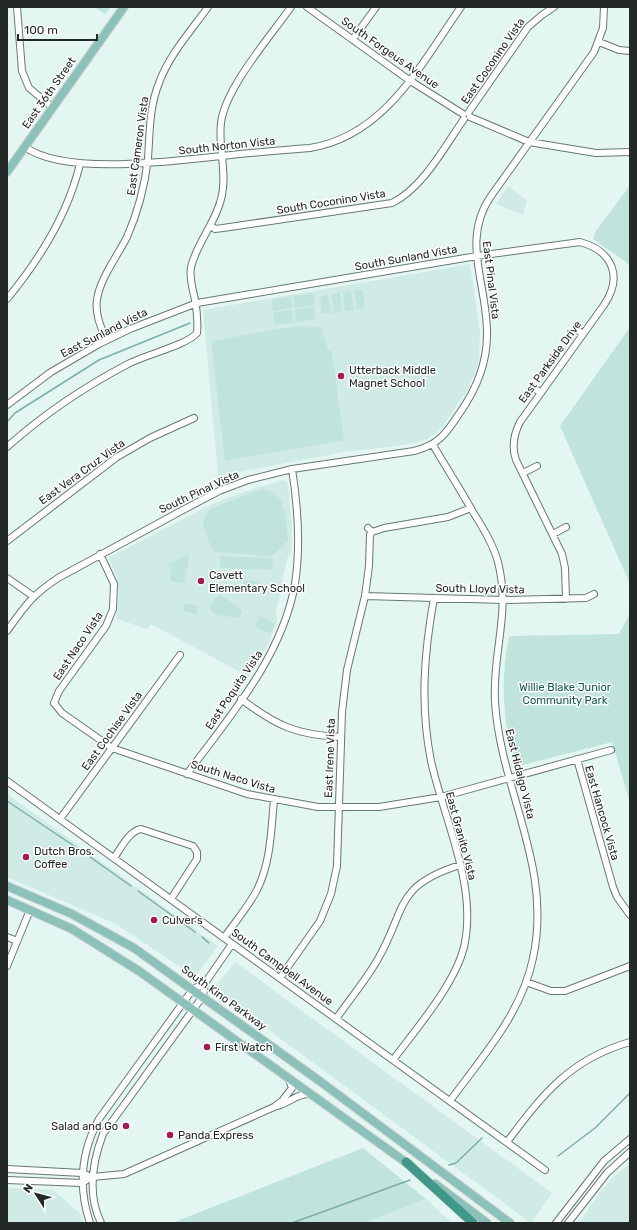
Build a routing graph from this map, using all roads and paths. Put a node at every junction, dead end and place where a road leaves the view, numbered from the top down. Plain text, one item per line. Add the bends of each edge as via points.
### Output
1 (17, 7) edge
2 (124, 7) edge
3 (208, 7) edge
4 (291, 7) edge
5 (307, 7) edge
6 (376, 7) edge
7 (461, 7) edge
8 (554, 7) edge
9 (604, 7) edge
10 (353, 39) junction
11 (599, 42) junction
12 (630, 51) edge
13 (410, 80) junction
14 (52, 107) junction
15 (466, 116) junction
16 (529, 142) junction
17 (25, 147) junction
18 (630, 152) edge
19 (222, 156) junction
20 (147, 162) junction
21 (80, 164) junction
22 (7, 172) edge
23 (211, 226) junction
24 (477, 256) junction
25 (611, 265) joint
26 (7, 299) edge
27 (196, 304) junction
28 (576, 329) dead end
29 (583, 334) junction
30 (106, 340) junction
31 (534, 388) dead end
32 (541, 393) junction
33 (7, 405) edge
34 (194, 418) dead end
35 (433, 445) junction
36 (7, 447) edge
37 (537, 466) dead end
38 (292, 469) junction
39 (523, 473) junction
40 (471, 508) junction
41 (566, 527) dead end
42 (553, 534) junction
43 (8, 543) edge
44 (100, 554) junction
45 (7, 578) edge
46 (594, 594) dead end
47 (33, 596) junction
48 (365, 596) junction
49 (434, 598) junction
50 (566, 599) junction
51 (504, 600) junction
52 (7, 631) edge
53 (180, 655) dead end
54 (241, 699) junction
55 (51, 703) joint
56 (341, 737) junction
57 (112, 748) junction
58 (611, 750) dead end
59 (577, 759) junction
60 (187, 774) junction
61 (508, 778) junction
62 (7, 781) edge
63 (441, 797) junction
64 (274, 800) junction
65 (339, 808) junction
66 (60, 819) junction
67 (114, 858) junction
68 (460, 865) junction
69 (7, 886) edge
70 (171, 899) junction
71 (7, 900) edge
72 (30, 910) junction
73 (630, 915) edge
74 (7, 937) edge
75 (224, 938) junction
76 (17, 941) junction
77 (232, 944) junction
78 (7, 966) edge
79 (630, 966) edge
80 (280, 978) junction
81 (526, 982) junction
82 (205, 983) junction
83 (193, 989) junction
84 (203, 996) junction
85 (184, 1002) junction
86 (194, 1009) junction
87 (336, 1019) junction
88 (630, 1042) edge
89 (393, 1060) junction
90 (287, 1076) junction
91 (311, 1094) junction
92 (450, 1101) junction
93 (274, 1107) junction
94 (372, 1120) junction
95 (363, 1131) junction
96 (630, 1139) edge
97 (507, 1142) junction
98 (630, 1152) edge
99 (406, 1162) junction
100 (7, 1169) edge
101 (545, 1170) dead end
102 (82, 1173) junction
103 (92, 1177) junction
104 (7, 1180) edge
105 (82, 1182) junction
106 (90, 1223) edge
107 (101, 1223) edge
108 (473, 1223) edge
109 (488, 1223) edge
110 (510, 1223) edge
111 (556, 1223) edge
112 (568, 1223) edge

1 - 14 street via 22,71 29,88
2 - 14 main road, East 36th Street
3 - 20 street, East Cameron Vista via 175,53 159,82 150,114
4 - 19 street via 229,96 221,123
5 - 10 street, South Forgeus Avenue
6 - 10 street
7 - 13 street, South Norton Vista
8 - 15 street, East Coconino Vista via 528,27
9 - 11 street via 604,23
10 - 13 street, South Forgeus Avenue
11 - 12 street via 619,50
11 - 16 street, East Pinal Vista via 588,62
13 - 15 street, South Forgeus Avenue
13 - 19 street, South Norton Vista via 376,118 344,138 310,148
14 - 17 main road, East 36th Street
15 - 16 street, South Forgeus Avenue
15 - 23 street, South Coconino Vista via 415,187 392,203 223,228 215,229
16 - 18 street, South Forgeus Avenue via 596,153
16 - 24 street, East Pinal Vista via 484,206 475,235
17 - 21 street, South Norton Vista via 33,153
17 - 22 main road, East 36th Street
19 - 20 street, South Norton Vista
19 - 23 street via 222,195
20 - 21 street, South Norton Vista
20 - 30 street, East Cameron Vista via 143,190 134,217 97,299 98,319
21 - 26 street via 76,184 65,212
23 - 27 street via 191,268 191,283
24 - 25 street, South Sunland Vista via 580,242 600,250
24 - 27 street, South Sunland Vista
24 - 35 street, East Pinal Vista via 487,324 484,363 467,403 450,428
25 - 29 street, East Parkside Drive via 614,279 610,295
27 - 30 street, East Sunland Vista
27 - 36 street via 197,333 194,337 130,363 94,383 50,411
28 - 29 street
29 - 32 street, East Parkside Drive
30 - 33 street, East Sunland Vista via 51,372
31 - 32 street
32 - 39 street, East Parkside Drive via 520,422 514,439 514,454
34 - 43 street, East Vera Cruz Vista via 150,438 117,457
35 - 38 street, South Pinal Vista via 414,451
35 - 40 street, East Hidalgo Vista
37 - 39 street
38 - 44 street, South Pinal Vista via 248,480 219,492
38 - 54 street, East Poquita Vista via 298,518 295,583 278,638 262,669
39 - 42 street, East Parkside Drive
40 - 48 street, East Irene Vista via 448,517 370,530
40 - 51 street, East Hidalgo Vista via 494,550 503,583
41 - 42 street
42 - 50 street, East Parkside Drive via 564,561
44 - 47 street, South Pinal Vista
44 - 55 street, East Naco Vista via 114,584 115,597 111,618
45 - 47 street
46 - 50 street, South Lloyd Vista via 586,598
47 - 52 street, South Pinal Vista
48 - 49 street, South Lloyd Vista
48 - 56 street, East Irene Vista via 347,670
49 - 51 street, South Lloyd Vista
49 - 63 street, East Granito Vista via 427,638 424,706 431,760
50 - 51 street, South Lloyd Vista
51 - 61 street, East Hidalgo Vista via 496,663 495,701 499,737
53 - 57 street, East Cochise Vista
54 - 56 street via 283,727 308,734
54 - 60 street, East Poquita Vista
55 - 57 street, South Naco Vista
56 - 65 street, East Irene Vista
57 - 60 street, South Naco Vista
57 - 66 street, East Cochise Vista
58 - 59 street, South Naco Vista
59 - 61 street, South Naco Vista
59 - 73 street, East Hancock Vista via 613,887
60 - 64 street, South Naco Vista
61 - 63 street, South Naco Vista
61 - 81 street, East Hidalgo Vista via 533,864 538,899 536,942
62 - 66 street, South Campbell Avenue
63 - 65 street, South Naco Vista via 379,807
63 - 68 street, East Granito Vista
64 - 65 street, South Naco Vista
64 - 75 street via 265,872 256,891
65 - 80 street, East Irene Vista via 337,866 327,906 311,936
66 - 67 street, South Campbell Avenue
67 - 70 street, South Campbell Avenue
67 - 70 street via 131,834 141,829 190,845 200,851
68 - 87 street via 430,876 413,889 405,899 379,958
68 - 89 street, East Granito Vista via 467,895 464,948 454,974
69 - 83 main road, South Kino Parkway via 50,903 107,932
70 - 75 street, South Campbell Avenue
71 - 72 main road
72 - 76 street
72 - 85 main road via 54,920 104,948
74 - 76 street
75 - 77 street, South Campbell Avenue
76 - 78 street
77 - 80 street, South Campbell Avenue
77 - 82 street
79 - 81 street via 566,991 551,991
80 - 87 street, South Campbell Avenue
81 - 92 street, East Hidalgo Vista via 506,1024
82 - 83 street
82 - 84 street
83 - 84 main road, South Kino Parkway
83 - 85 street
84 - 86 street
84 - 94 main road, South Kino Parkway
85 - 86 main road
85 - 102 street via 99,1118 89,1141
86 - 90 main road
86 - 103 street via 109,1124 99,1144
87 - 89 street, South Campbell Avenue
88 - 97 street via 599,1054 568,1073 539,1099
89 - 92 street, South Campbell Avenue
90 - 91 main road
90 - 93 street via 292,1088
91 - 93 street via 301,1093 287,1104
91 - 95 main road
92 - 97 street, South Campbell Avenue
93 - 103 street via 124,1174
94 - 95 main road
94 - 110 main road, South Kino Parkway
95 - 99 main road
96 - 111 street via 604,1160
97 - 101 street, South Campbell Avenue
98 - 112 street via 607,1172
99 - 108 highway
99 - 109 main road
100 - 102 street
102 - 103 street
102 - 105 street
103 - 105 street
103 - 107 street via 93,1197
104 - 105 street
105 - 106 street via 84,1205

